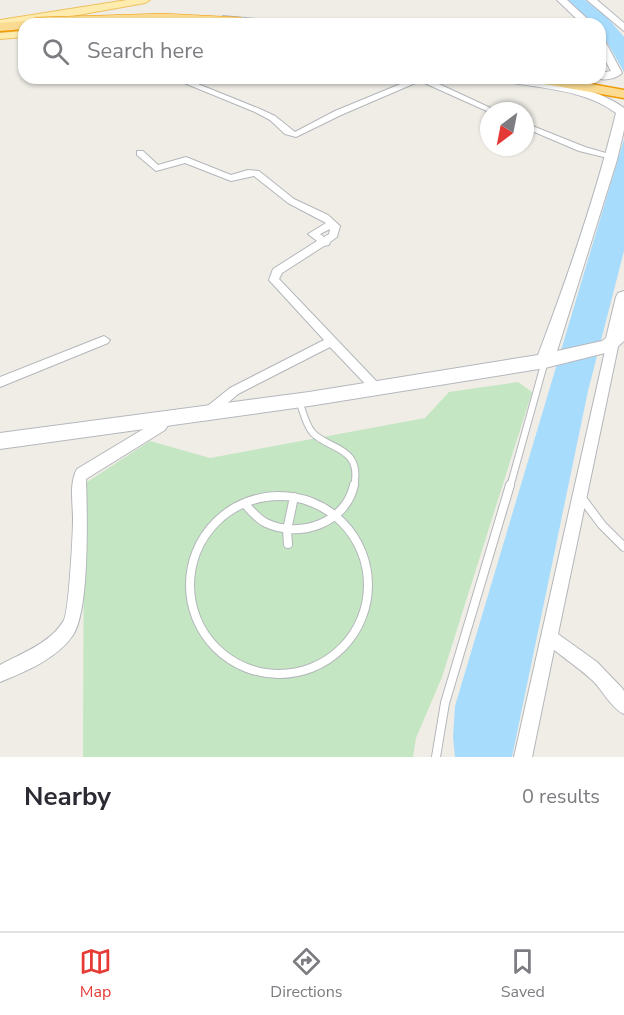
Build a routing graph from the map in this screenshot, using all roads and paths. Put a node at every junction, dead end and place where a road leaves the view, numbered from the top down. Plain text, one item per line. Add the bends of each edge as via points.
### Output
1 (145, 0) edge
2 (562, 0) edge
3 (592, 0) edge
4 (109, 3) edge
5 (55, 18) edge
6 (105, 18) edge
7 (156, 18) edge
8 (195, 18) edge
9 (582, 18) edge
10 (0, 25) edge
11 (18, 27) edge
12 (624, 27) edge
13 (18, 29) edge
14 (0, 34) edge
15 (606, 52) edge
16 (606, 76) edge
17 (194, 84) edge
18 (406, 84) edge
19 (433, 84) edge
20 (530, 84) edge
21 (565, 84) edge
22 (606, 84) edge
23 (624, 87) edge
24 (624, 94) edge
25 (480, 105) edge
26 (534, 129) edge
27 (140, 153) dead end
28 (612, 156) junction
29 (333, 223) junction
30 (326, 243) junction
31 (624, 297) edge
32 (104, 340) dead end
33 (615, 340) edge
34 (332, 341) junction
35 (549, 360) junction
36 (0, 382) edge
37 (376, 388) junction
38 (299, 400) junction
39 (209, 412) junction
40 (167, 416) junction
41 (0, 441) edge
42 (294, 497) junction
43 (580, 497) junction
44 (245, 504) junction
45 (337, 516) junction
46 (287, 530) junction
47 (288, 544) dead end
48 (624, 547) edge
49 (550, 638) junction
50 (0, 674) edge
51 (624, 705) edge
52 (436, 757) edge
53 (523, 757) edge

1 - 4 main road
2 - 9 street
3 - 12 street
4 - 5 main road
4 - 6 main road
7 - 8 street
10 - 11 highway
13 - 14 highway
15 - 16 street via 617,73
17 - 18 street via 258,111 296,135
19 - 25 street
20 - 28 street via 599,98 617,107 622,112
21 - 24 highway
22 - 23 highway
26 - 28 street via 582,149
27 - 29 street via 151,166 159,168 186,160 231,178 256,173 291,201
28 - 35 street
29 - 30 street via 336,230
29 - 30 street via 313,234
30 - 34 street via 277,271 274,280
31 - 33 street
32 - 36 street
33 - 35 street
33 - 43 street
34 - 37 street
34 - 39 street via 234,391
35 - 37 street
35 - 52 lane via 445,703
37 - 38 street
38 - 39 street
38 - 45 lane via 312,433 347,453 352,465 353,491
39 - 40 street
40 - 41 street
40 - 50 street via 160,426 82,473 74,616 70,628 50,646
42 - 44 lane via 261,498
42 - 45 lane
42 - 46 lane
43 - 48 lane
43 - 49 street
44 - 45 lane via 215,524 204,538 195,555 189,592 200,630 212,646 246,668 267,673 288,673 328,659 361,620 368,597 369,573 358,541
44 - 46 lane via 270,525
45 - 46 lane via 315,528
46 - 47 lane
49 - 51 street via 590,664
49 - 53 street

